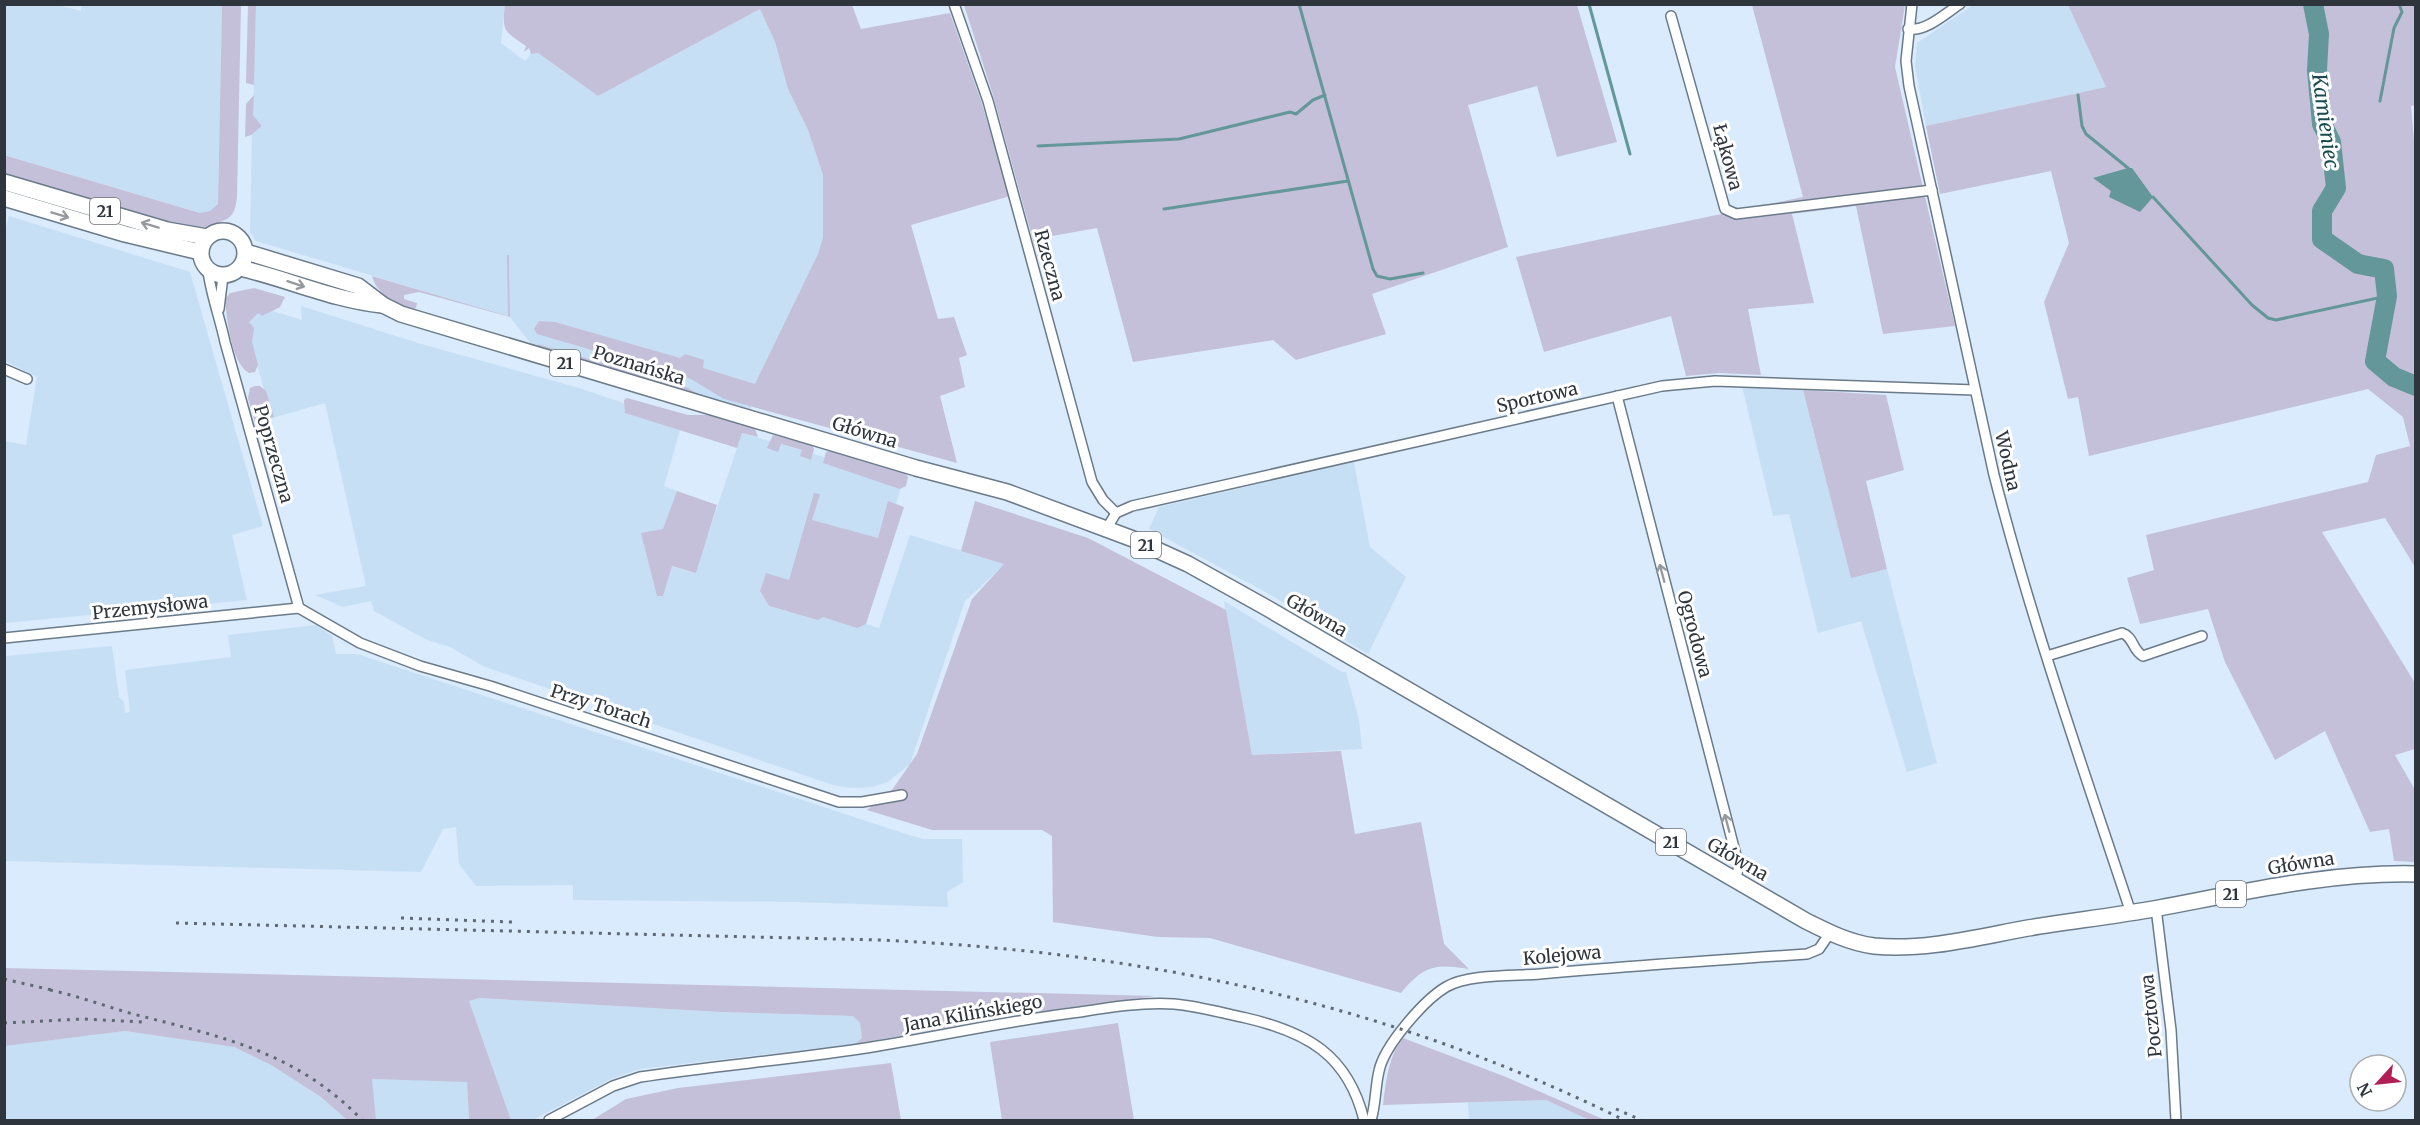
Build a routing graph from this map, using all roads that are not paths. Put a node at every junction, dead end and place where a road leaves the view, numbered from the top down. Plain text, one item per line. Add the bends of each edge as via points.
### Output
1 (954, 4) edge
2 (1912, 4) edge
3 (1960, 4) edge
4 (1671, 16) dead end
5 (1908, 29) junction
6 (4, 182) edge
7 (1932, 190) junction
8 (4, 198) edge
9 (207, 237) junction
10 (200, 252) junction
11 (246, 252) junction
12 (240, 268) junction
13 (216, 273) junction
14 (383, 305) junction
15 (219, 309) junction
16 (4, 369) edge
17 (27, 379) dead end
18 (1975, 390) junction
19 (1617, 396) junction
20 (747, 418) joint
21 (1116, 513) junction
22 (1107, 528) junction
23 (299, 608) junction
24 (2202, 636) dead end
25 (4, 638) edge
26 (2047, 656) junction
27 (902, 795) dead end
28 (2415, 874) edge
29 (1735, 879) junction
30 (2156, 908) junction
31 (2131, 912) junction
32 (1830, 933) junction
33 (549, 1120) edge
34 (1364, 1120) edge
35 (1371, 1120) edge
36 (2176, 1120) edge

1 - 21 street, Rzeczna via 988,101 1092,482
2 - 5 street, Wodna
3 - 5 street via 1925,26
4 - 7 street, Łąkowa via 1725,209 1736,214
5 - 7 street, Wodna via 1909,86
9 -> 6 main road, 21 via 167,230
7 - 18 street, Wodna
8 -> 10 main road, 21
9 - 10 main road
9 - 11 main road, 21 via 219,231 232,233 239,237
10 - 13 main road via 204,265
11 - 12 main road
11 - 14 main road, Poznańska / 21 via 358,286
12 - 13 main road via 235,273
12 -> 14 main road, Poznańska / 21 via 353,302
13 - 15 street, Poprzeczna
13 - 15 street, Poprzeczna via 211,291
14 - 20 main road, Poznańska / 21 via 424,321
15 - 23 street, Poprzeczna
16 - 17 street
18 - 19 street, Sportowa via 1715,381 1662,386
18 - 26 street, Wodna via 2007,527
19 - 21 street, Sportowa via 1132,506
29 -> 19 street, Ogrodowa via 1739,867
20 - 22 main road, Główna / 21 via 1007,492
21 - 22 street
22 - 29 main road, Główna / 21 via 1188,564
23 - 25 street, Przemysłowa
23 - 27 street, Przy Torach via 360,644 420,666 839,802
24 - 26 street via 2143,656 2122,633
26 - 31 street, Wodna
28 - 30 main road, Główna / 21 via 2355,874
29 - 32 main road, Główna / 21
30 - 31 main road, Główna / 21
30 - 36 street, Pocztowa via 2171,1030
31 - 32 main road, Główna / 21 via 1898,947 1873,946
32 - 35 street, Kolejowa via 1819,949 1807,954 1453,984 1421,1009 1390,1049 1379,1070
33 - 34 street, Jana Kilińskiego via 601,1092 640,1077 875,1047 1037,1017 1158,1004 1255,1020 1309,1040 1330,1056 1347,1078

